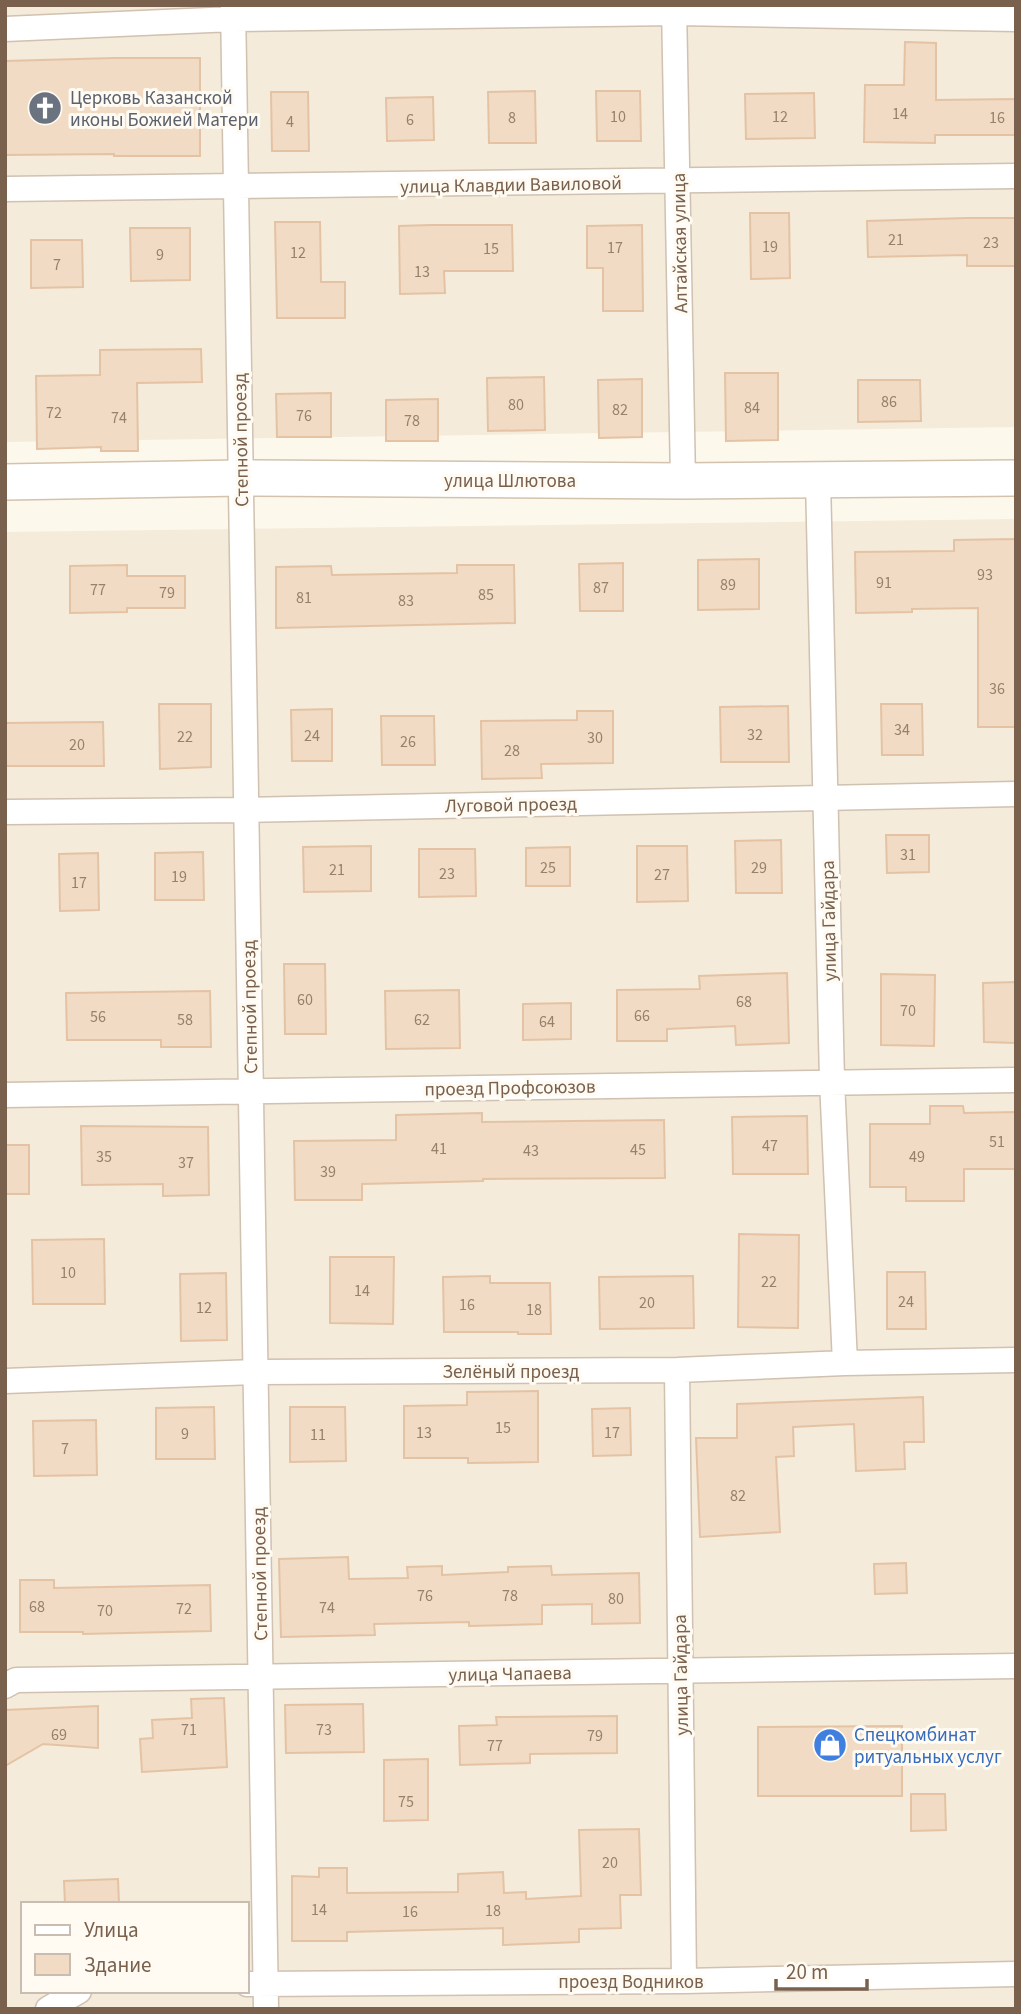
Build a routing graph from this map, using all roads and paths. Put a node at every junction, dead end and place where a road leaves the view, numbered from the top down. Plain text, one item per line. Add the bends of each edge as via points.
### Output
1 (675, 9) edge
2 (233, 12) edge
3 (1016, 19) edge
4 (5, 29) edge
5 (1016, 176) edge
6 (678, 181) junction
7 (236, 187) junction
8 (5, 189) edge
9 (240, 478) junction
10 (1016, 478) edge
11 (818, 480) junction
12 (683, 481) junction
13 (5, 482) edge
14 (1016, 794) edge
15 (825, 797) junction
16 (246, 810) junction
17 (5, 812) edge
18 (1016, 1080) edge
19 (832, 1081) junction
20 (251, 1091) junction
21 (5, 1095) edge
22 (1016, 1360) edge
23 (845, 1363) junction
24 (677, 1370) junction
25 (256, 1372) junction
26 (5, 1381) edge
27 (1016, 1666) edge
28 (680, 1671) junction
29 (261, 1676) junction
30 (5, 1686) edge
31 (1016, 1974) edge
32 (684, 1981) junction
33 (256, 1983) edge
34 (76, 1993) edge
35 (48, 2009) edge
36 (266, 2009) edge

1 - 2 street
1 - 3 street
1 - 6 street, Алтайская улица
2 - 4 street
2 - 7 street, Степной проезд
5 - 6 street, улица Клавдии Вавиловой
6 - 7 street, улица Клавдии Вавиловой
6 - 12 street, Алтайская улица
7 - 8 street, улица Клавдии Вавиловой
7 - 9 street, Степной проезд
9 - 12 main road, улица Шлютова
9 - 13 main road, улица Шлютова
9 - 16 street, Степной проезд
10 - 11 main road, улица Шлютова
11 - 12 main road, улица Шлютова
11 - 15 street, улица Гайдара
14 - 15 street, Луговой проезд
15 - 16 street, Луговой проезд
15 - 19 street, улица Гайдара
16 - 17 street, Луговой проезд
16 - 20 street, Степной проезд
18 - 19 street, проезд Профсоюзов
19 - 20 street, проезд Профсоюзов
19 - 23 street, улица Гайдара
20 - 21 street, проезд Профсоюзов
20 - 25 street, Степной проезд
22 - 23 street, Зелёный проезд
23 - 24 street, Зелёный проезд
24 - 25 street, Зелёный проезд
24 - 28 street, улица Гайдара
25 - 26 street, Зелёный проезд
25 - 29 street, Степной проезд
27 - 28 street, улица Чапаева
28 - 29 street, улица Чапаева
28 - 32 street, улица Гайдара
29 - 30 street, улица Чапаева via 16,1680
29 - 33 street, Степной проезд
31 - 32 street, проезд Водников
32 - 33 street, проезд Водников
33 - 36 street, Степной проезд
34 - 35 street

